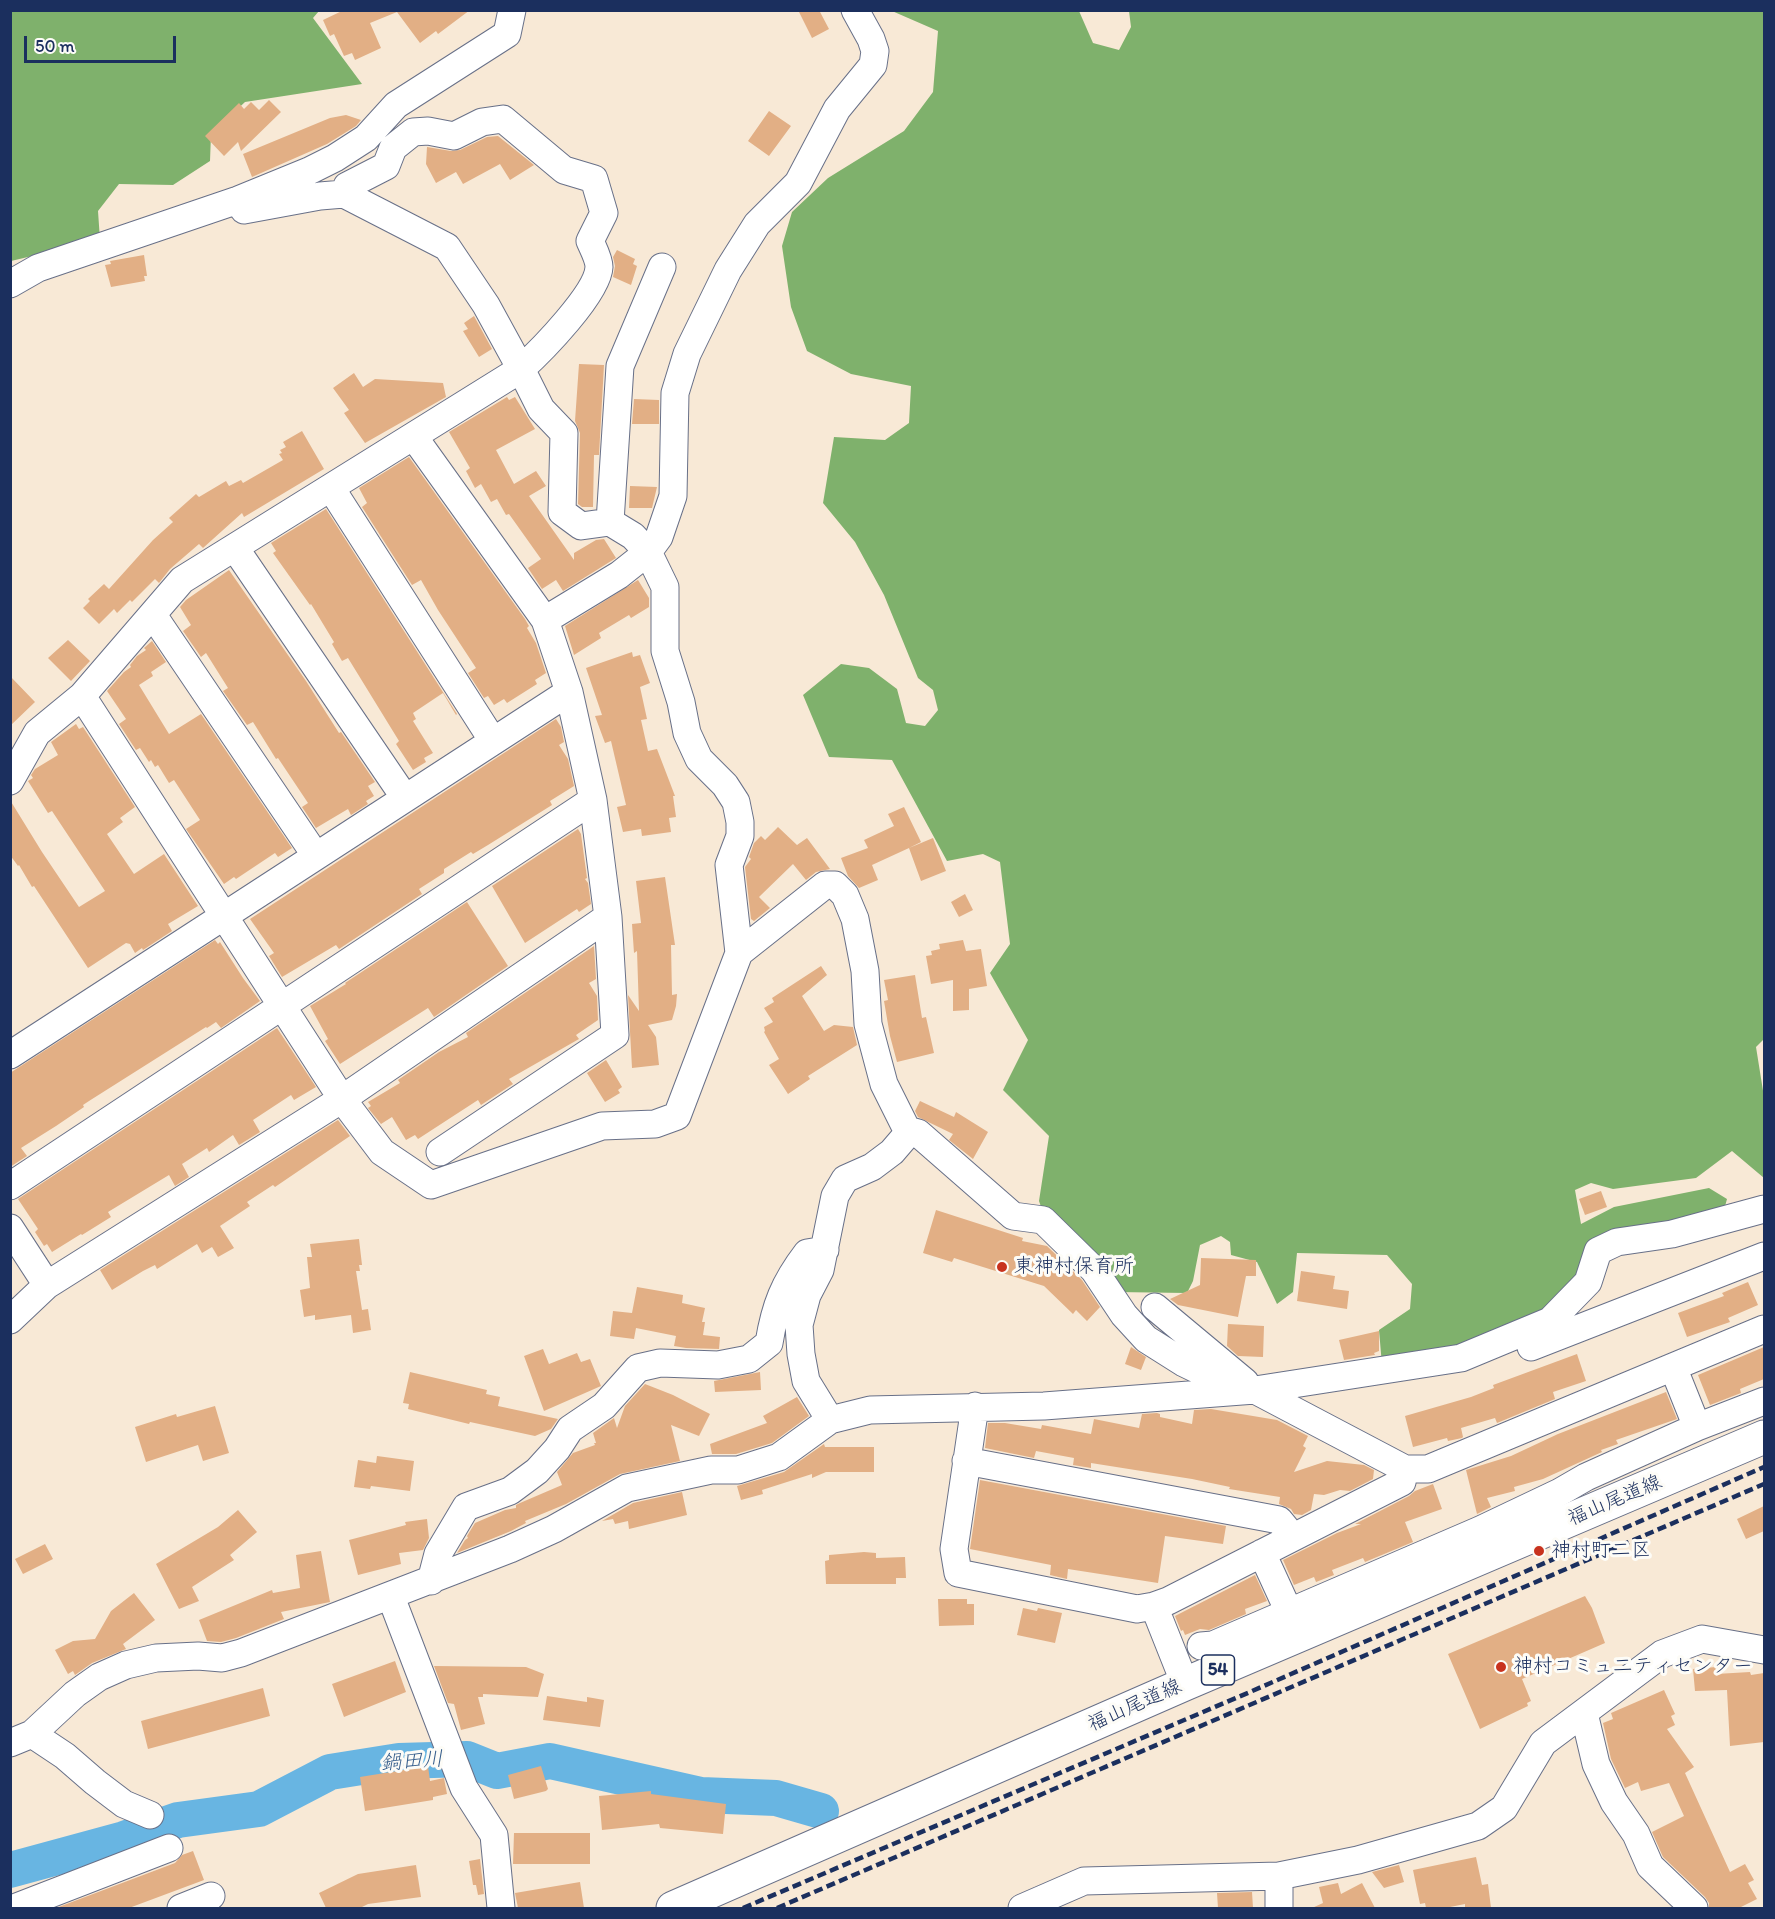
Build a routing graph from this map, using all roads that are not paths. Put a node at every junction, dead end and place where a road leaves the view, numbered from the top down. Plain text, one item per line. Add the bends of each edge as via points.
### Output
1 (512, 10) edge
2 (855, 10) edge
3 (344, 194) junction
4 (238, 200) junction
5 (662, 267) dead end
6 (10, 284) edge
7 (521, 369) junction
8 (414, 437) junction
9 (331, 488) junction
10 (610, 522) junction
11 (235, 548) junction
12 (648, 552) junction
13 (153, 615) junction
14 (545, 620) junction
15 (569, 692) junction
16 (81, 696) junction
17 (493, 741) junction
18 (10, 781) edge
19 (405, 798) junction
20 (593, 800) junction
21 (316, 856) junction
22 (224, 916) junction
23 (608, 917) junction
24 (740, 953) junction
25 (282, 1006) junction
26 (10, 1055) edge
27 (342, 1099) junction
28 (907, 1131) junction
29 (440, 1152) dead end
30 (10, 1186) edge
31 (1764, 1209) edge
32 (10, 1228) edge
33 (825, 1250) junction
34 (1764, 1256) edge
35 (46, 1285) junction
36 (1155, 1307) dead end
37 (10, 1320) edge
38 (1764, 1329) edge
39 (1461, 1358) junction
40 (1673, 1367) junction
41 (1255, 1390) junction
42 (1764, 1401) edge
43 (975, 1406) junction
44 (830, 1420) junction
45 (1696, 1427) junction
46 (1764, 1437) edge
47 (966, 1461) junction
48 (1405, 1469) junction
49 (1293, 1537) junction
50 (1262, 1553) junction
51 (431, 1581) junction
52 (391, 1597) junction
53 (1154, 1606) junction
54 (1289, 1612) junction
55 (1201, 1646) dead end
56 (1764, 1650) edge
57 (1185, 1684) junction
58 (1584, 1713) junction
59 (21, 1738) edge
60 (150, 1815) dead end
61 (169, 1848) dead end
62 (1279, 1876) junction
63 (211, 1896) dead end
64 (15, 1908) edge
65 (181, 1908) edge
66 (501, 1908) edge
67 (673, 1908) edge
68 (1022, 1908) edge
69 (1279, 1908) edge
70 (1694, 1908) edge

1 - 4 street via 507,34 396,105 366,138 309,171
2 - 12 street via 875,51 873,65 837,109 798,183 757,224 728,270 687,354 675,393 673,496 659,537
3 - 4 street via 244,210
3 - 7 street via 447,247 486,305
3 - 7 street via 347,186 386,166 393,148 413,132 454,136 482,122 503,119 564,170 594,179 604,213 590,241 599,265 596,284 544,348
4 - 6 street via 38,268
5 - 10 street via 620,366
7 - 8 street
7 - 10 street via 540,409 564,433 562,512 581,526
8 - 9 street
8 - 14 street
9 - 11 street
9 - 17 street
10 - 12 street via 633,536
11 - 13 street via 182,580
11 - 19 street
12 - 14 street via 619,575
12 - 24 street via 664,587 665,651 687,733 699,759 736,802 740,836 729,865
13 - 16 street
13 - 21 street
14 - 15 street
15 - 17 street
15 - 20 street
16 - 18 street via 37,733
16 - 22 street
17 - 19 street
19 - 21 street
20 - 23 street
20 - 25 street
21 - 22 street
22 - 25 street
22 - 26 street
23 - 27 street
23 - 29 street via 615,1035
24 - 27 street via 677,1116 655,1124 602,1126 431,1185 382,1152
24 - 28 street via 825,885 835,885 846,895 865,971 868,1024 884,1084
25 - 27 street
25 - 30 street
27 - 35 street
28 - 33 street via 892,1152 872,1167 845,1179 835,1196
28 - 41 street via 918,1133 1013,1216 1043,1220 1094,1270 1124,1316 1146,1339 1213,1377
31 - 39 street via 1672,1234 1617,1242 1598,1251 1588,1282 1550,1322
32 - 35 street
33 - 44 street via 799,1326 806,1381
33 - 51 street via 807,1253 790,1275 774,1314 769,1343 749,1359 718,1365 660,1363 638,1368 604,1406 570,1429 537,1471 510,1491 466,1507 438,1554
34 - 39 street via 1512,1355
35 - 37 street
36 - 41 street
38 - 40 street
39 - 41 street
40 - 45 street
40 - 48 street via 1428,1469
41 - 43 street via 1044,1406
41 - 48 street
42 - 45 street
43 - 44 street via 870,1410
43 - 47 street
44 - 51 street via 779,1457 738,1470 711,1470 627,1488 510,1549
45 - 54 street via 1480,1530
46 - 57 main road, 福山尾道線 / 54
47 - 49 street via 1279,1521
47 - 53 street via 954,1549 958,1573 1137,1609
48 - 49 street via 1402,1482
49 - 50 street
50 - 53 street
50 - 54 street
51 - 52 street
52 - 59 street via 222,1658 156,1658 126,1665 99,1677
52 - 66 street via 464,1788 494,1835
53 - 57 street
54 - 55 street via 1213,1645
56 - 58 street via 1702,1639 1662,1654
57 - 67 main road, 福山尾道線 / 54
58 - 62 street via 1543,1743 1504,1808 1478,1826 1358,1860
58 - 70 street via 1596,1764 1650,1866
59 - 60 street via 65,1756 124,1804
61 - 64 street
62 - 68 street via 1084,1881
62 - 69 street
63 - 65 street

